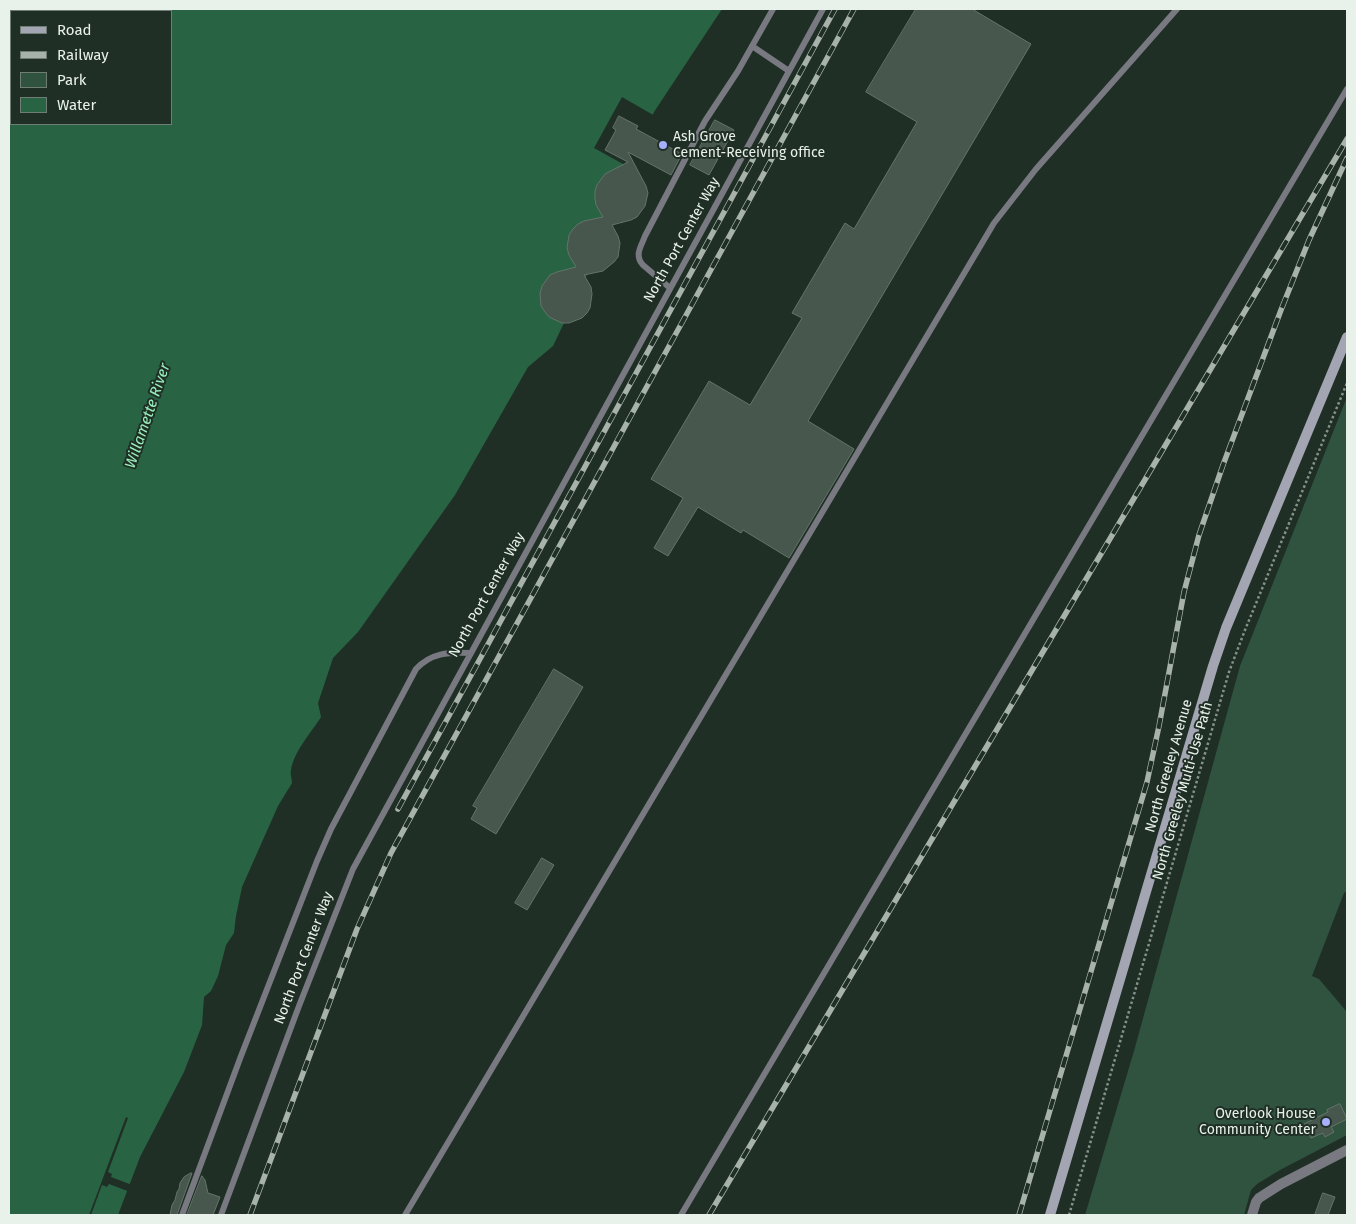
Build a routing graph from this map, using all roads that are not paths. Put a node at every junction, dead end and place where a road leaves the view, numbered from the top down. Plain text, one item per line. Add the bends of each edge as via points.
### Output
1 (773, 9) edge
2 (823, 9) edge
3 (1177, 9) edge
4 (752, 46) junction
5 (789, 71) junction
6 (1347, 88) edge
7 (670, 288) junction
8 (1347, 337) edge
9 (470, 653) junction
10 (1347, 1150) edge
11 (182, 1215) edge
12 (221, 1215) edge
13 (405, 1215) edge
14 (681, 1215) edge
15 (1050, 1215) edge
16 (1252, 1215) edge

1 - 4 lane
2 - 5 lane, North Port Center Way
3 - 13 lane via 1036,169 994,223
4 - 5 lane
4 - 7 lane via 705,121 638,254 639,260
5 - 7 lane, North Port Center Way
6 - 14 lane
7 - 9 lane, North Port Center Way
8 - 15 main road, North Greeley Avenue via 1213,666
9 - 11 lane via 432,656 416,669 331,829 305,889
9 - 12 lane, North Port Center Way via 350,876
10 - 16 street via 1259,1198

